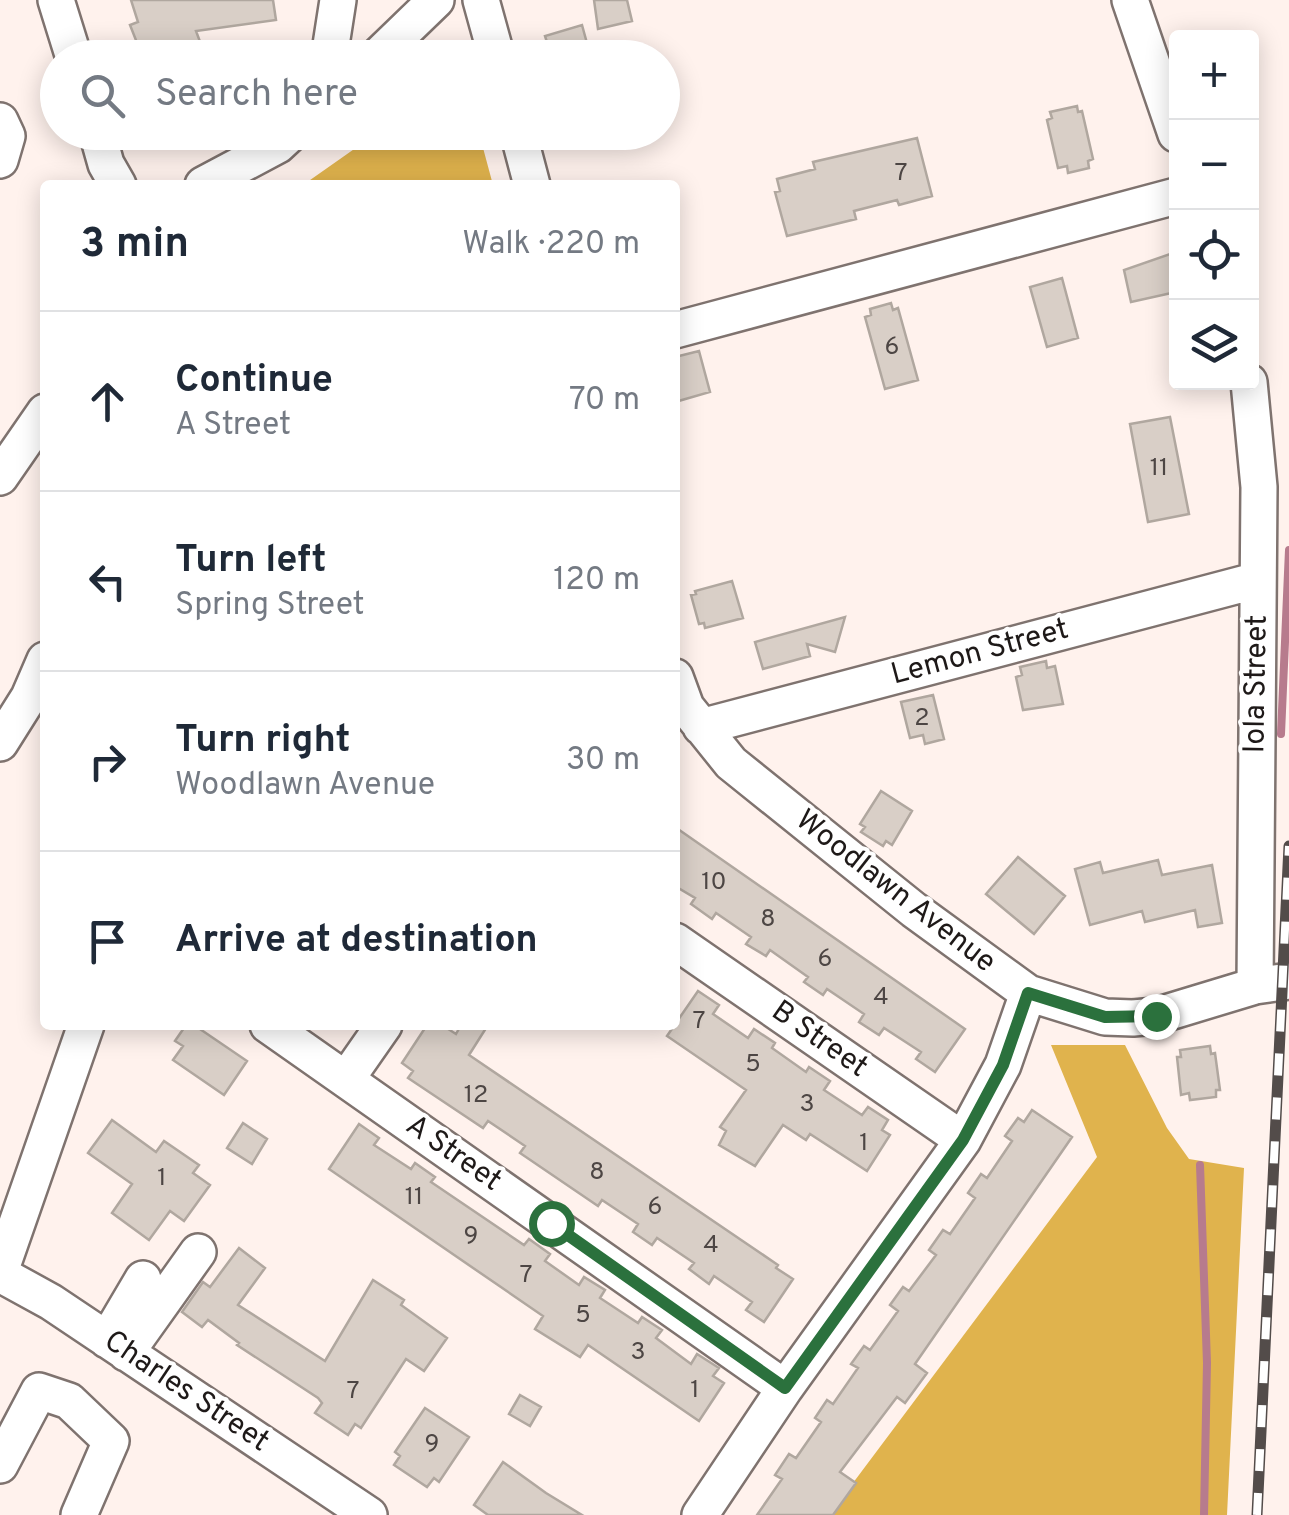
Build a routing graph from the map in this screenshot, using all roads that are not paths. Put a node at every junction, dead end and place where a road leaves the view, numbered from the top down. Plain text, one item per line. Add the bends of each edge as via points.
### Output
1 (56, 0) edge
2 (436, 0) edge
3 (481, 0) edge
4 (1130, 0) edge
5 (346, 2) edge
6 (68, 40) edge
7 (334, 40) edge
8 (395, 40) edge
9 (491, 40) edge
10 (1171, 120) edge
11 (0, 121) edge
12 (102, 150) edge
13 (240, 150) edge
14 (268, 150) edge
15 (523, 150) edge
16 (0, 160) edge
17 (115, 180) edge
18 (207, 180) edge
19 (212, 180) edge
20 (531, 180) edge
21 (1169, 198) edge
22 (680, 329) edge
23 (1250, 390) edge
24 (40, 419) edge
25 (0, 477) edge
26 (1258, 580) junction
27 (40, 672) edge
28 (680, 691) edge
29 (701, 727) junction
30 (0, 743) edge
31 (680, 944) edge
32 (1276, 983) edge
33 (1028, 993) junction
34 (84, 1030) edge
35 (275, 1030) edge
36 (381, 1030) edge
37 (347, 1078) junction
38 (963, 1140) junction
39 (198, 1252) dead end
40 (0, 1273) edge
41 (144, 1279) dead end
42 (117, 1346) junction
43 (785, 1388) junction
44 (0, 1465) edge
45 (80, 1515) edge
46 (369, 1515) edge
47 (700, 1515) edge

1 - 6 street
2 - 8 street
3 - 9 street
4 - 10 street
5 - 7 street
11 - 16 street via 7,136
12 - 17 street
13 - 18 street
14 - 19 street
15 - 20 street
21 - 22 street
23 - 26 street, Iola Street via 1260,487
24 - 25 street
26 - 29 street, Lemon Street
26 - 32 street, Iola Street
27 - 30 street
28 - 29 street, Woodlawn Avenue
29 - 33 street, Woodlawn Avenue via 731,763
31 - 38 street, B Street
32 - 33 street, Woodlawn Avenue via 1133,1018 1105,1017
33 - 38 street via 1003,1065
34 - 40 street
35 - 37 street, A Street
36 - 37 street
37 - 43 street, A Street
38 - 43 street
39 - 42 street
40 - 42 street, Charles Street
41 - 42 street
42 - 46 street, Charles Street
43 - 47 street
44 - 45 street via 39,1391 69,1401 111,1441

